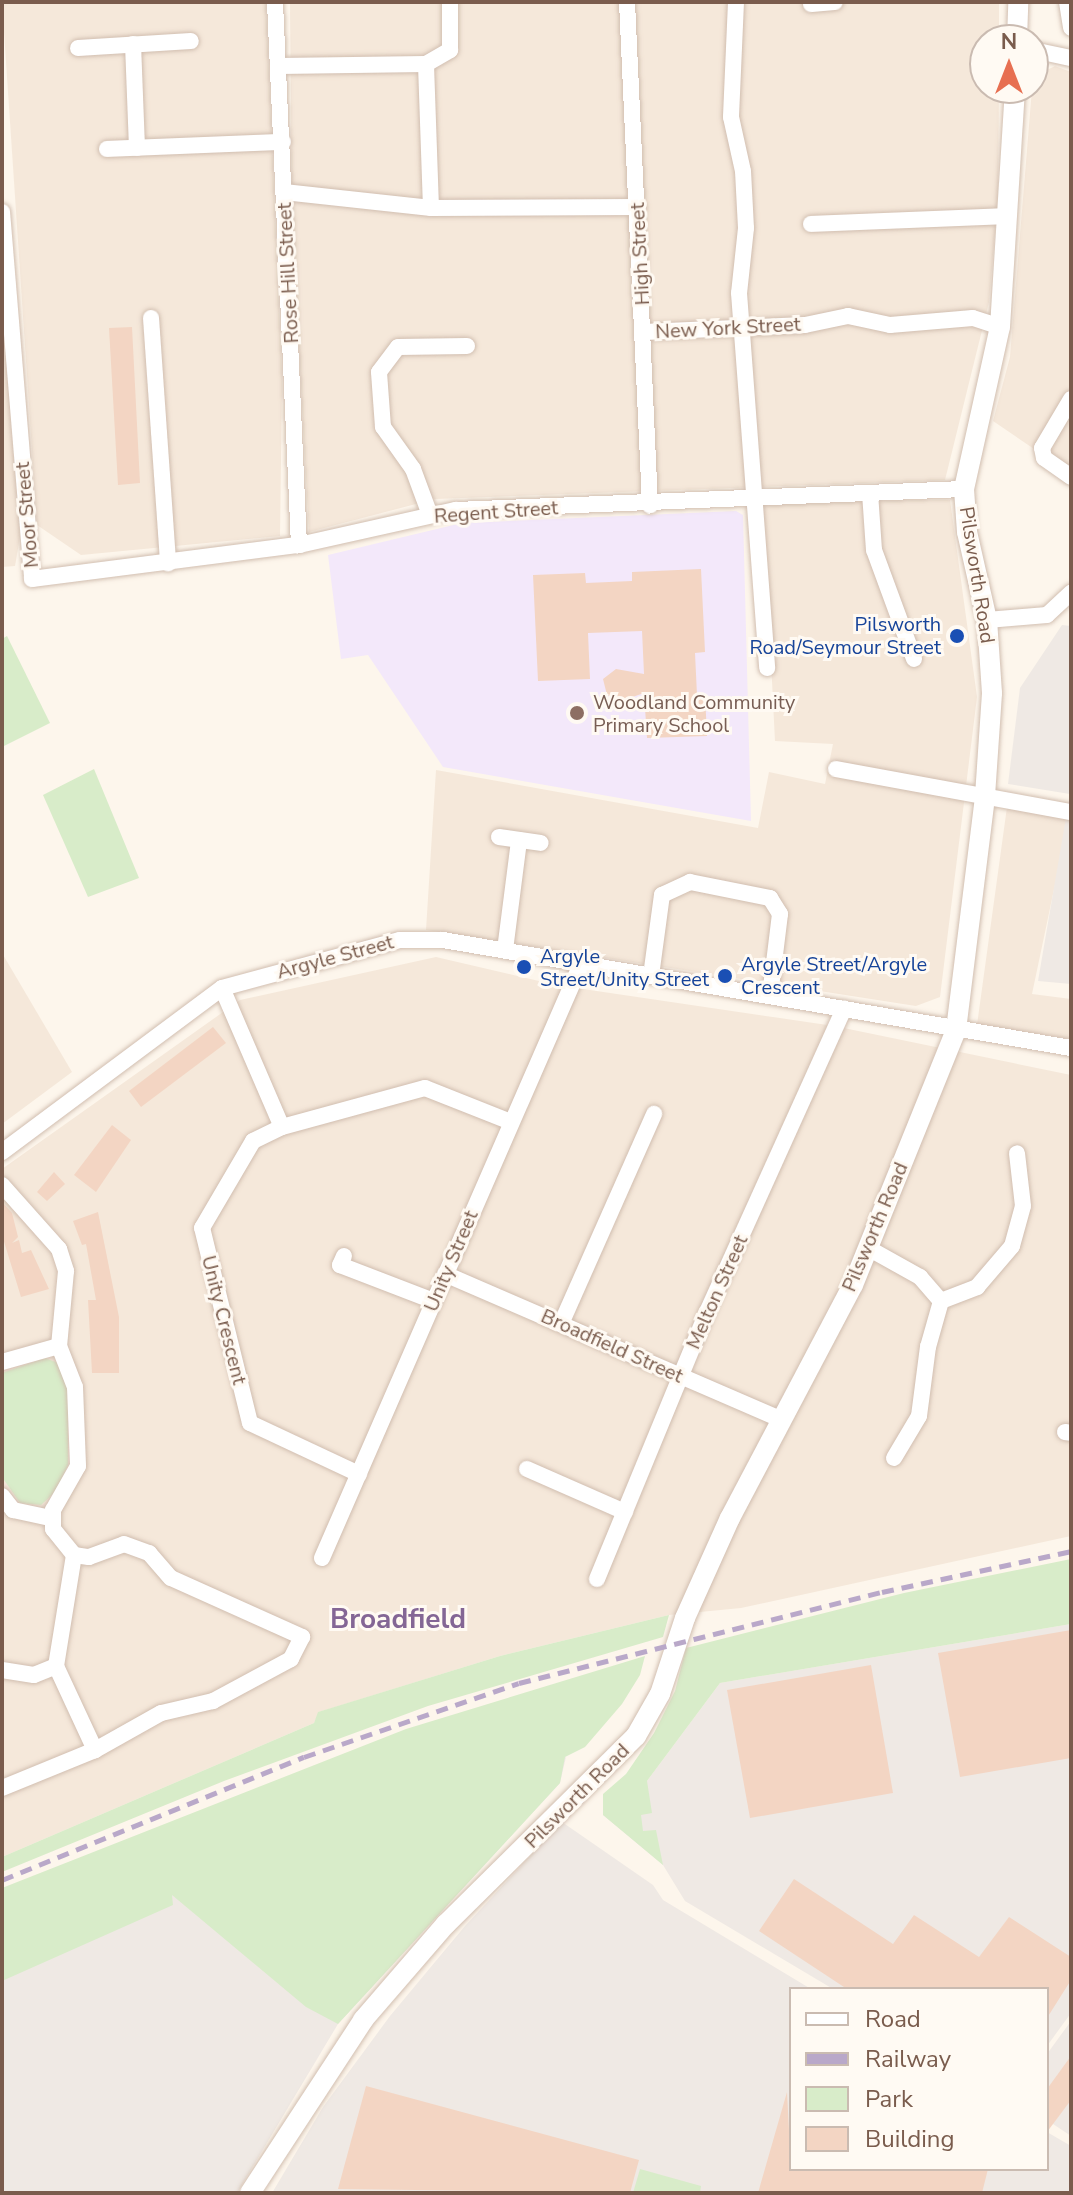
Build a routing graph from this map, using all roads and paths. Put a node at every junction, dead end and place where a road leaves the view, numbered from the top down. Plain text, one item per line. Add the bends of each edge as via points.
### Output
1 (275, 2) edge
2 (450, 2) edge
3 (627, 2) edge
4 (736, 2) edge
5 (835, 2) edge
6 (1018, 2) edge
7 (1067, 2) edge
8 (811, 4) edge
9 (1017, 24) edge
10 (1071, 28) edge
11 (191, 41) dead end
12 (133, 44) junction
13 (78, 48) dead end
14 (1049, 53) edge
15 (1071, 58) edge
16 (426, 64) junction
17 (279, 66) junction
18 (1014, 104) edge
19 (283, 142) junction
20 (137, 148) junction
21 (107, 149) dead end
22 (284, 192) junction
23 (638, 207) junction
24 (431, 208) junction
25 (2, 212) edge
26 (1007, 216) junction
27 (811, 224) dead end
28 (151, 318) dead end
29 (1000, 327) junction
30 (744, 328) junction
31 (644, 332) junction
32 (467, 346) dead end
33 (1071, 399) edge
34 (1071, 477) edge
35 (964, 489) junction
36 (870, 493) junction
37 (753, 498) junction
38 (650, 505) junction
39 (430, 515) junction
40 (299, 545) junction
41 (168, 563) junction
42 (32, 579) joint
43 (1071, 593) edge
44 (987, 620) junction
45 (914, 659) dead end
46 (767, 668) dead end
47 (836, 769) dead end
48 (985, 796) junction
49 (1071, 812) edge
50 (499, 837) dead end
51 (519, 840) junction
52 (541, 843) dead end
53 (505, 950) junction
54 (581, 964) junction
55 (651, 976) junction
56 (222, 988) junction
57 (770, 995) junction
58 (844, 1009) junction
59 (956, 1030) junction
60 (1071, 1048) edge
61 (654, 1114) dead end
62 (511, 1122) junction
63 (282, 1127) junction
64 (2, 1152) edge
65 (1017, 1153) dead end
66 (2, 1185) edge
67 (868, 1248) junction
68 (344, 1256) dead end
69 (445, 1274) junction
70 (434, 1301) junction
71 (941, 1301) junction
72 (561, 1324) junction
73 (59, 1346) junction
74 (2, 1362) edge
75 (681, 1376) junction
76 (778, 1418) junction
77 (894, 1458) dead end
78 (527, 1469) dead end
79 (359, 1474) junction
80 (2, 1496) edge
81 (625, 1512) junction
82 (52, 1518) junction
83 (74, 1555) junction
84 (322, 1558) dead end
85 (597, 1579) dead end
86 (56, 1666) junction
87 (2, 1670) edge
88 (95, 1750) junction
89 (2, 1788) edge
90 (250, 2193) edge

1 - 17 street, Rose Hill Street
2 - 16 street via 450,50
3 - 23 street, High Street
4 - 30 street via 738,35 730,74 733,137 745,194 739,293
5 - 8 street
6 - 9 street
7 - 10 street
11 - 12 street
12 - 13 street
12 - 20 street
14 - 15 street
16 - 17 street
16 - 24 street
17 - 19 street, Rose Hill Street
18 - 26 street, Pilsworth Road
19 - 20 street
19 - 22 street, Rose Hill Street
20 - 21 street
22 - 24 street
22 - 40 street, Rose Hill Street
23 - 24 street
23 - 31 street, High Street
25 - 42 street, Moor Street
26 - 27 street
26 - 29 street, Pilsworth Road
28 - 41 street
29 - 30 street, New York Street via 973,318 890,325 848,316 805,325
29 - 35 street, Pilsworth Road
30 - 31 street, New York Street
30 - 37 street
31 - 38 street, High Street
32 - 39 street via 398,347 379,372 383,427 413,469
33 - 34 street via 1042,448 1044,458
35 - 36 street, Regent Street
35 - 44 street, Pilsworth Road via 967,532
36 - 37 street, Regent Street
36 - 45 street via 874,550
37 - 38 street, Regent Street
37 - 46 street
38 - 39 street, Regent Street
39 - 40 street, Regent Street
40 - 41 street, Regent Street
41 - 42 street, Regent Street
43 - 44 street via 1047,615
44 - 48 street, Pilsworth Road via 992,693
47 - 48 street
48 - 49 street
48 - 59 street, Pilsworth Road
50 - 51 street
51 - 52 street
51 - 53 street
53 - 54 street, Argyle Street
53 - 56 street, Argyle Street via 443,940 400,940
54 - 55 street, Argyle Street
54 - 62 street, Unity Street
55 - 57 street, Argyle Street
55 - 57 street via 662,895 690,882 770,898 780,914
56 - 63 street
56 - 64 street, Argyle Street
57 - 58 street, Argyle Street
58 - 59 street, Argyle Street
58 - 75 street, Melton Street
59 - 60 street, Argyle Street
59 - 67 street, Pilsworth Road
61 - 72 street
62 - 63 street, Unity Crescent via 425,1088
62 - 69 street, Unity Street
63 - 79 street, Unity Crescent via 253,1141 202,1228 250,1423
65 - 71 street via 1023,1206 1012,1246 977,1287
66 - 73 street via 59,1249 67,1295
67 - 71 street via 920,1277
67 - 76 street, Pilsworth Road via 853,1285
68 - 70 street via 340,1265
69 - 70 street, Unity Street
69 - 72 street, Broadfield Street
70 - 79 street, Unity Street
71 - 77 street via 928,1347 919,1416
72 - 75 street, Broadfield Street
73 - 74 street
73 - 82 street via 75,1387 78,1466
75 - 76 street, Broadfield Street
75 - 81 street, Melton Street
76 - 90 street, Pilsworth Road via 685,1618 660,1694 636,1736 446,1924 363,2020
78 - 81 street
79 - 84 street, Unity Street
80 - 82 street via 13,1510
81 - 85 street, Melton Street
82 - 83 street via 53,1529
83 - 86 street
83 - 88 street via 89,1557 124,1544 149,1553 171,1578 302,1637 291,1659 213,1701 161,1713
86 - 87 street via 34,1675
86 - 88 street
88 - 89 street

